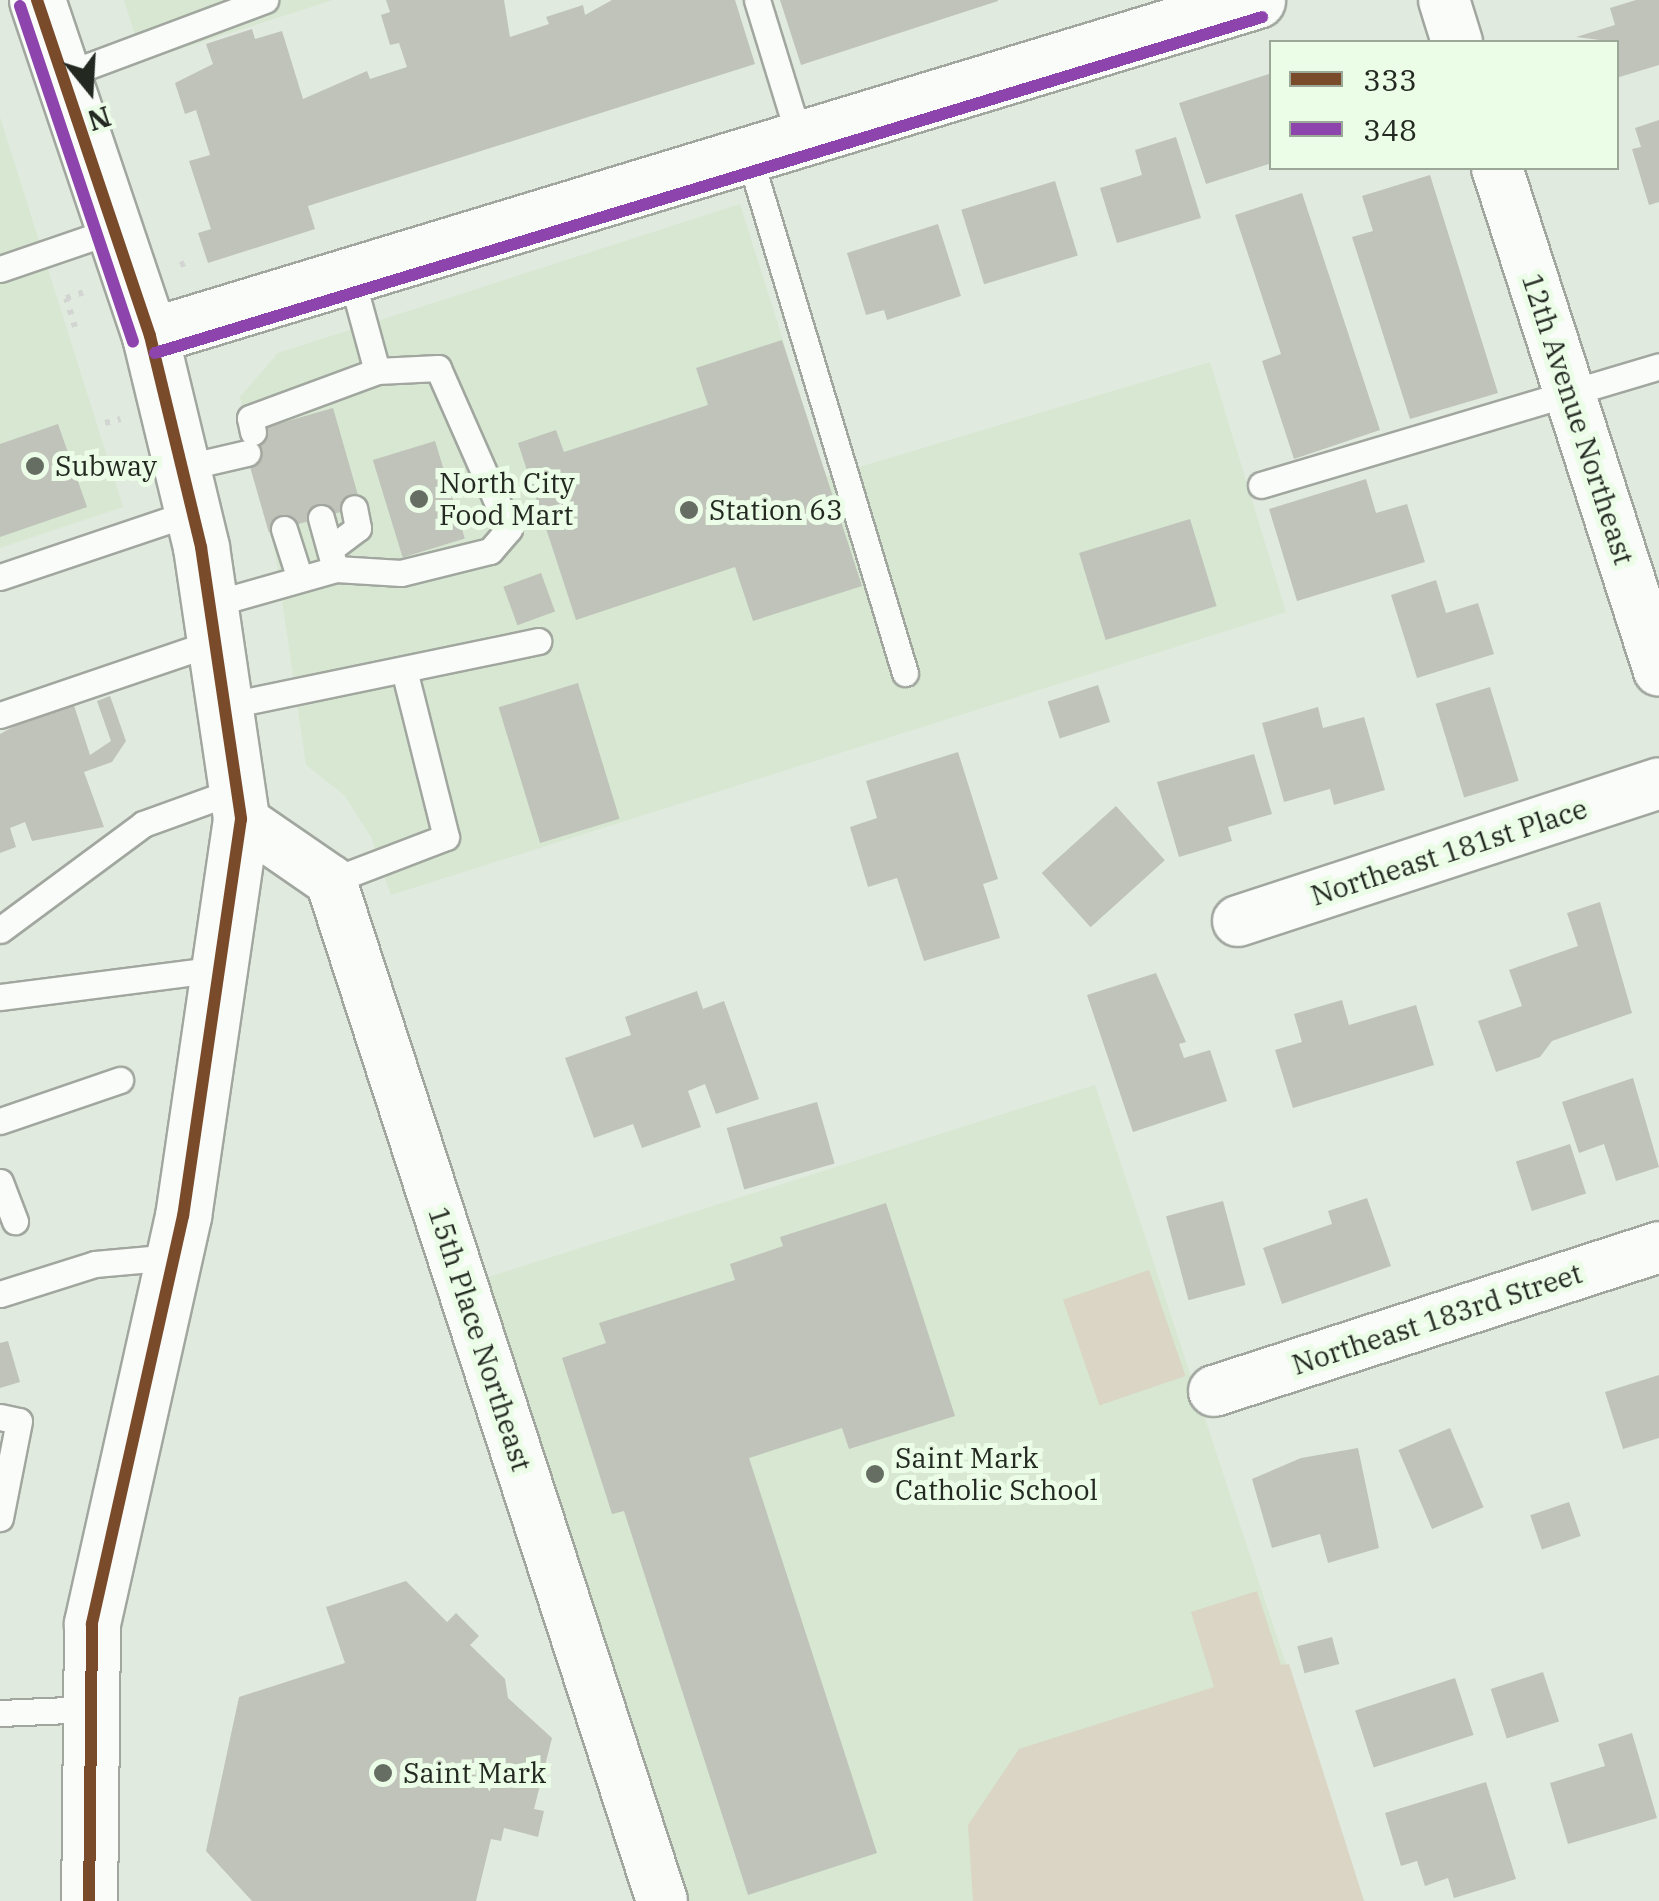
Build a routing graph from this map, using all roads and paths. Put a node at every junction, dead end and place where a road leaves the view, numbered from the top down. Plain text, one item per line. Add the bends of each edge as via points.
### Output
1 (37, 0) edge
2 (265, 0) edge
3 (757, 0) edge
4 (1257, 0) edge
5 (1444, 0) edge
6 (1456, 40) edge
7 (62, 76) junction
8 (775, 151) junction
9 (1498, 170) edge
10 (114, 230) junction
11 (190, 261) dead end
12 (180, 265) dead end
13 (0, 269) edge
14 (351, 276) junction
15 (89, 291) dead end
16 (75, 327) dead end
17 (150, 336) junction
18 (1659, 366) edge
19 (376, 371) junction
20 (1570, 395) junction
21 (1262, 485) dead end
22 (187, 490) junction
23 (354, 508) dead end
24 (321, 518) dead end
25 (284, 529) dead end
26 (333, 559) junction
27 (0, 577) edge
28 (300, 579) junction
29 (212, 623) junction
30 (538, 642) dead end
31 (404, 670) junction
32 (1659, 671) edge
33 (905, 673) dead end
34 (225, 706) junction
35 (0, 715) edge
36 (1659, 783) edge
37 (239, 805) junction
38 (332, 881) junction
39 (1238, 922) dead end
40 (0, 930) edge
41 (219, 969) junction
42 (0, 997) edge
43 (120, 1080) dead end
44 (0, 1121) edge
45 (0, 1182) edge
46 (15, 1221) dead end
47 (1659, 1247) edge
48 (173, 1257) junction
49 (0, 1294) edge
50 (1214, 1391) dead end
51 (0, 1418) edge
52 (0, 1518) edge
53 (90, 1709) junction
54 (0, 1713) edge
55 (89, 1901) edge
56 (662, 1901) edge

1 - 7 main road
2 - 7 lane
3 - 8 lane
4 - 8 main road
5 - 6 street
7 - 10 main road
8 - 14 main road
8 - 33 lane
9 - 20 street, 12th Avenue Northeast
10 - 13 lane
10 - 17 main road
11 - 12 path
14 - 17 main road
14 - 19 lane
15 - 16 path via 66,298
17 - 22 main road
18 - 20 lane
19 - 22 lane via 324,401 250,418 250,442
19 - 26 lane via 438,368 509,529 490,551 401,573
20 - 21 lane
20 - 32 street, 12th Avenue Northeast
22 - 27 lane
22 - 29 main road
23 - 26 lane via 358,528
24 - 26 lane
25 - 28 lane
26 - 28 lane
28 - 29 lane
29 - 34 main road
29 - 35 lane
30 - 31 lane
31 - 34 lane
31 - 38 lane via 446,836
34 - 37 main road
36 - 39 street, Northeast 181st Place
37 - 38 street
37 - 40 lane via 143,824
37 - 41 main road
38 - 56 street, 15th Place Northeast
41 - 42 lane
41 - 48 main road
43 - 44 lane
45 - 46 lane
47 - 50 street, Northeast 183rd Street
48 - 49 lane via 95,1264
48 - 53 main road via 92,1624
51 - 52 lane via 20,1421
53 - 54 lane
53 - 55 main road

